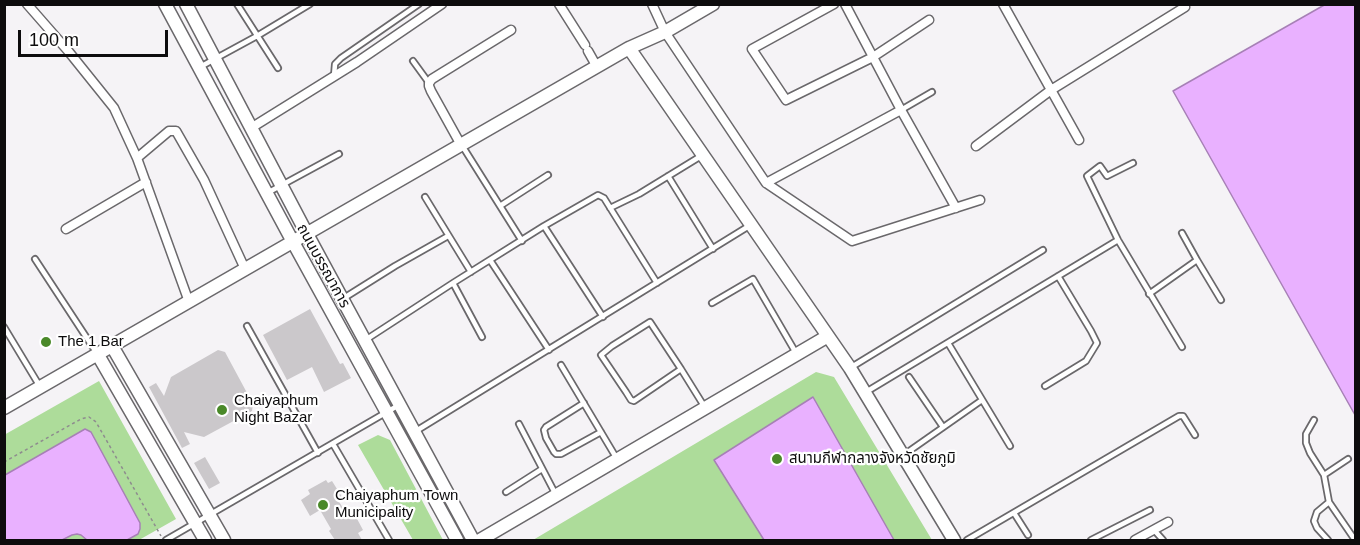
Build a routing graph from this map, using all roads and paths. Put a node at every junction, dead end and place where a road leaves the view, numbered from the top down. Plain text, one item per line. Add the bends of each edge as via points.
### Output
1 (27, 4) edge
2 (165, 4) edge
3 (186, 4) edge
4 (237, 4) edge
5 (310, 4) edge
6 (419, 4) edge
7 (442, 4) edge
8 (559, 4) edge
9 (652, 4) edge
10 (713, 4) edge
11 (834, 4) edge
12 (845, 4) edge
13 (1003, 4) edge
14 (1185, 7) dead end
15 (929, 20) dead end
16 (511, 30) dead end
17 (665, 32) junction
18 (257, 36) junction
19 (629, 48) junction
20 (873, 57) junction
21 (215, 59) junction
22 (413, 61) dead end
23 (199, 67) junction
24 (597, 67) junction
25 (278, 68) dead end
26 (334, 76) junction
27 (429, 83) junction
28 (1051, 90) junction
29 (932, 92) dead end
30 (901, 110) junction
31 (251, 128) junction
32 (1079, 140) dead end
33 (462, 145) junction
34 (976, 146) dead end
35 (339, 154) dead end
36 (703, 155) junction
37 (137, 158) junction
38 (1133, 163) dead end
39 (548, 176) dead end
40 (669, 176) junction
41 (146, 182) junction
42 (766, 183) junction
43 (281, 185) junction
44 (267, 194) junction
45 (425, 197) dead end
46 (980, 200) dead end
47 (500, 206) junction
48 (610, 208) junction
49 (956, 208) junction
50 (751, 225) junction
51 (544, 226) junction
52 (66, 229) dead end
53 (1182, 233) dead end
54 (307, 234) junction
55 (448, 236) junction
56 (1118, 240) junction
57 (522, 241) junction
58 (293, 242) junction
59 (713, 249) junction
60 (1043, 250) dead end
61 (35, 259) dead end
62 (490, 260) junction
63 (1197, 261) junction
64 (245, 269) junction
65 (471, 272) junction
66 (1058, 276) junction
67 (453, 283) junction
68 (657, 283) junction
69 (1149, 294) junction
70 (342, 299) junction
71 (1221, 300) dead end
72 (189, 302) junction
73 (712, 303) dead end
74 (603, 317) junction
75 (247, 326) dead end
76 (4, 327) edge
77 (828, 336) junction
78 (482, 337) dead end
79 (364, 340) junction
80 (948, 343) junction
81 (112, 346) junction
82 (1182, 347) dead end
83 (549, 350) junction
84 (796, 353) junction
85 (98, 355) junction
86 (561, 365) dead end
87 (850, 368) junction
88 (681, 369) junction
89 (909, 377) dead end
90 (1045, 386) dead end
91 (41, 387) junction
92 (865, 393) junction
93 (982, 400) junction
94 (584, 403) junction
95 (399, 405) junction
96 (4, 408) edge
97 (705, 408) junction
98 (387, 413) junction
99 (1314, 420) dead end
100 (519, 424) dead end
101 (943, 427) junction
102 (601, 432) junction
103 (414, 433) junction
104 (1195, 435) dead end
105 (333, 444) junction
106 (1010, 446) dead end
107 (318, 453) junction
108 (903, 455) junction
109 (617, 459) junction
110 (1348, 459) dead end
111 (4, 462) edge
112 (542, 469) junction
113 (1324, 475) junction
114 (506, 492) dead end
115 (556, 495) junction
116 (1329, 502) junction
117 (1150, 510) dead end
118 (1014, 513) junction
119 (210, 515) junction
120 (1168, 522) dead end
121 (195, 524) junction
122 (1155, 530) junction
123 (1028, 535) dead end
124 (165, 540) edge
125 (205, 540) edge
126 (224, 540) edge
127 (389, 540) edge
128 (457, 540) edge
129 (473, 540) edge
130 (480, 540) edge
131 (954, 540) edge
132 (967, 540) edge
133 (1090, 540) edge
134 (1135, 540) edge
135 (1163, 540) edge
136 (1328, 540) edge
137 (1355, 540) edge

1 - 37 street via 114,108
2 - 23 street, ถนนบรรณาการ
3 - 21 street, ถนนบรรณาการ
4 - 18 lane
5 - 18 lane
6 - 26 lane via 341,58 335,64
7 - 26 street
8 - 24 street
9 - 17 street
10 - 17 street
11 - 20 street via 752,49 786,100
12 - 20 street
13 - 28 street
14 - 28 street
15 - 20 street
16 - 27 street
17 - 19 street
17 - 42 street
18 - 21 lane
18 - 25 lane
19 - 24 street
19 - 36 street
20 - 30 street
21 - 23 lane
21 - 31 street, ถนนบรรณาการ
22 - 27 lane
23 - 44 street, ถนนบรรณาการ
24 - 33 street
26 - 31 street
27 - 33 street
28 - 32 street
28 - 34 street
29 - 30 lane
30 - 42 street
30 - 49 street
31 - 43 street, ถนนบรรณาการ
33 - 47 lane
33 - 54 street
35 - 43 lane
36 - 40 lane
36 - 50 street
37 - 41 street
37 - 64 street via 169,131 176,131 204,180
38 - 56 lane via 1107,176 1100,166 1087,176
39 - 47 lane
40 - 48 lane
40 - 59 lane
41 - 52 street
41 - 72 street
42 - 49 street via 852,241
43 - 44 lane
43 - 54 street, ถนนบรรณาการ
44 - 58 street, ถนนบรรณาการ
45 - 55 lane
46 - 49 street
47 - 57 lane
48 - 51 lane via 598,195
48 - 68 lane
50 - 59 lane
50 - 77 street
51 - 57 lane
51 - 74 lane
53 - 63 lane
54 - 58 street
54 - 70 street, ถนนบรรณาการ
55 - 65 lane
55 - 70 lane
56 - 66 lane
56 - 69 lane
57 - 62 lane
58 - 64 street
58 - 98 street, ถนนบรรณาการ
59 - 68 lane
60 - 87 lane
61 - 85 lane
62 - 65 lane
62 - 83 lane
63 - 69 lane
63 - 71 lane
64 - 72 street
65 - 67 lane
66 - 80 lane
66 - 90 lane via 1096,343 1086,361
67 - 78 lane
67 - 79 lane
68 - 74 lane
69 - 82 lane
70 - 79 street, ถนนบรรณาการ
72 - 81 street
73 - 84 lane via 753,279
74 - 83 lane
75 - 107 lane
76 - 91 lane
77 - 84 street
77 - 87 street
79 - 95 street, ถนนบรรณาการ
80 - 92 lane
80 - 93 lane
81 - 85 street
81 - 119 street
83 - 103 lane
84 - 97 street
85 - 91 street
85 - 121 street
86 - 94 lane
87 - 92 street
88 - 88 lane via 634,401 601,355 650,322
88 - 97 lane
89 - 101 lane
91 - 96 street
92 - 108 street
93 - 101 lane
93 - 106 lane
94 - 102 lane
94 - 102 lane via 544,430 554,452 561,454
95 - 98 lane
95 - 103 street, ถนนบรรณาการ
97 - 109 street
98 - 105 lane
98 - 128 street, ถนนบรรณาการ
99 - 113 lane via 1306,443
100 - 112 lane
101 - 108 lane
102 - 109 lane
103 - 129 street, ถนนบรรณาการ
104 - 118 lane via 1183,416 1179,416
105 - 107 lane
105 - 127 lane
107 - 119 lane
108 - 131 street
109 - 115 street
110 - 113 lane
111 - 124 path via 89,417 96,422
112 - 114 lane
112 - 115 lane
113 - 116 lane
115 - 130 street
116 - 136 lane via 1317,512 1314,521
116 - 137 lane
117 - 133 lane
118 - 123 lane
118 - 132 lane
119 - 121 lane
119 - 126 street
120 - 122 street
121 - 124 lane
121 - 125 street
122 - 134 street
122 - 135 lane

